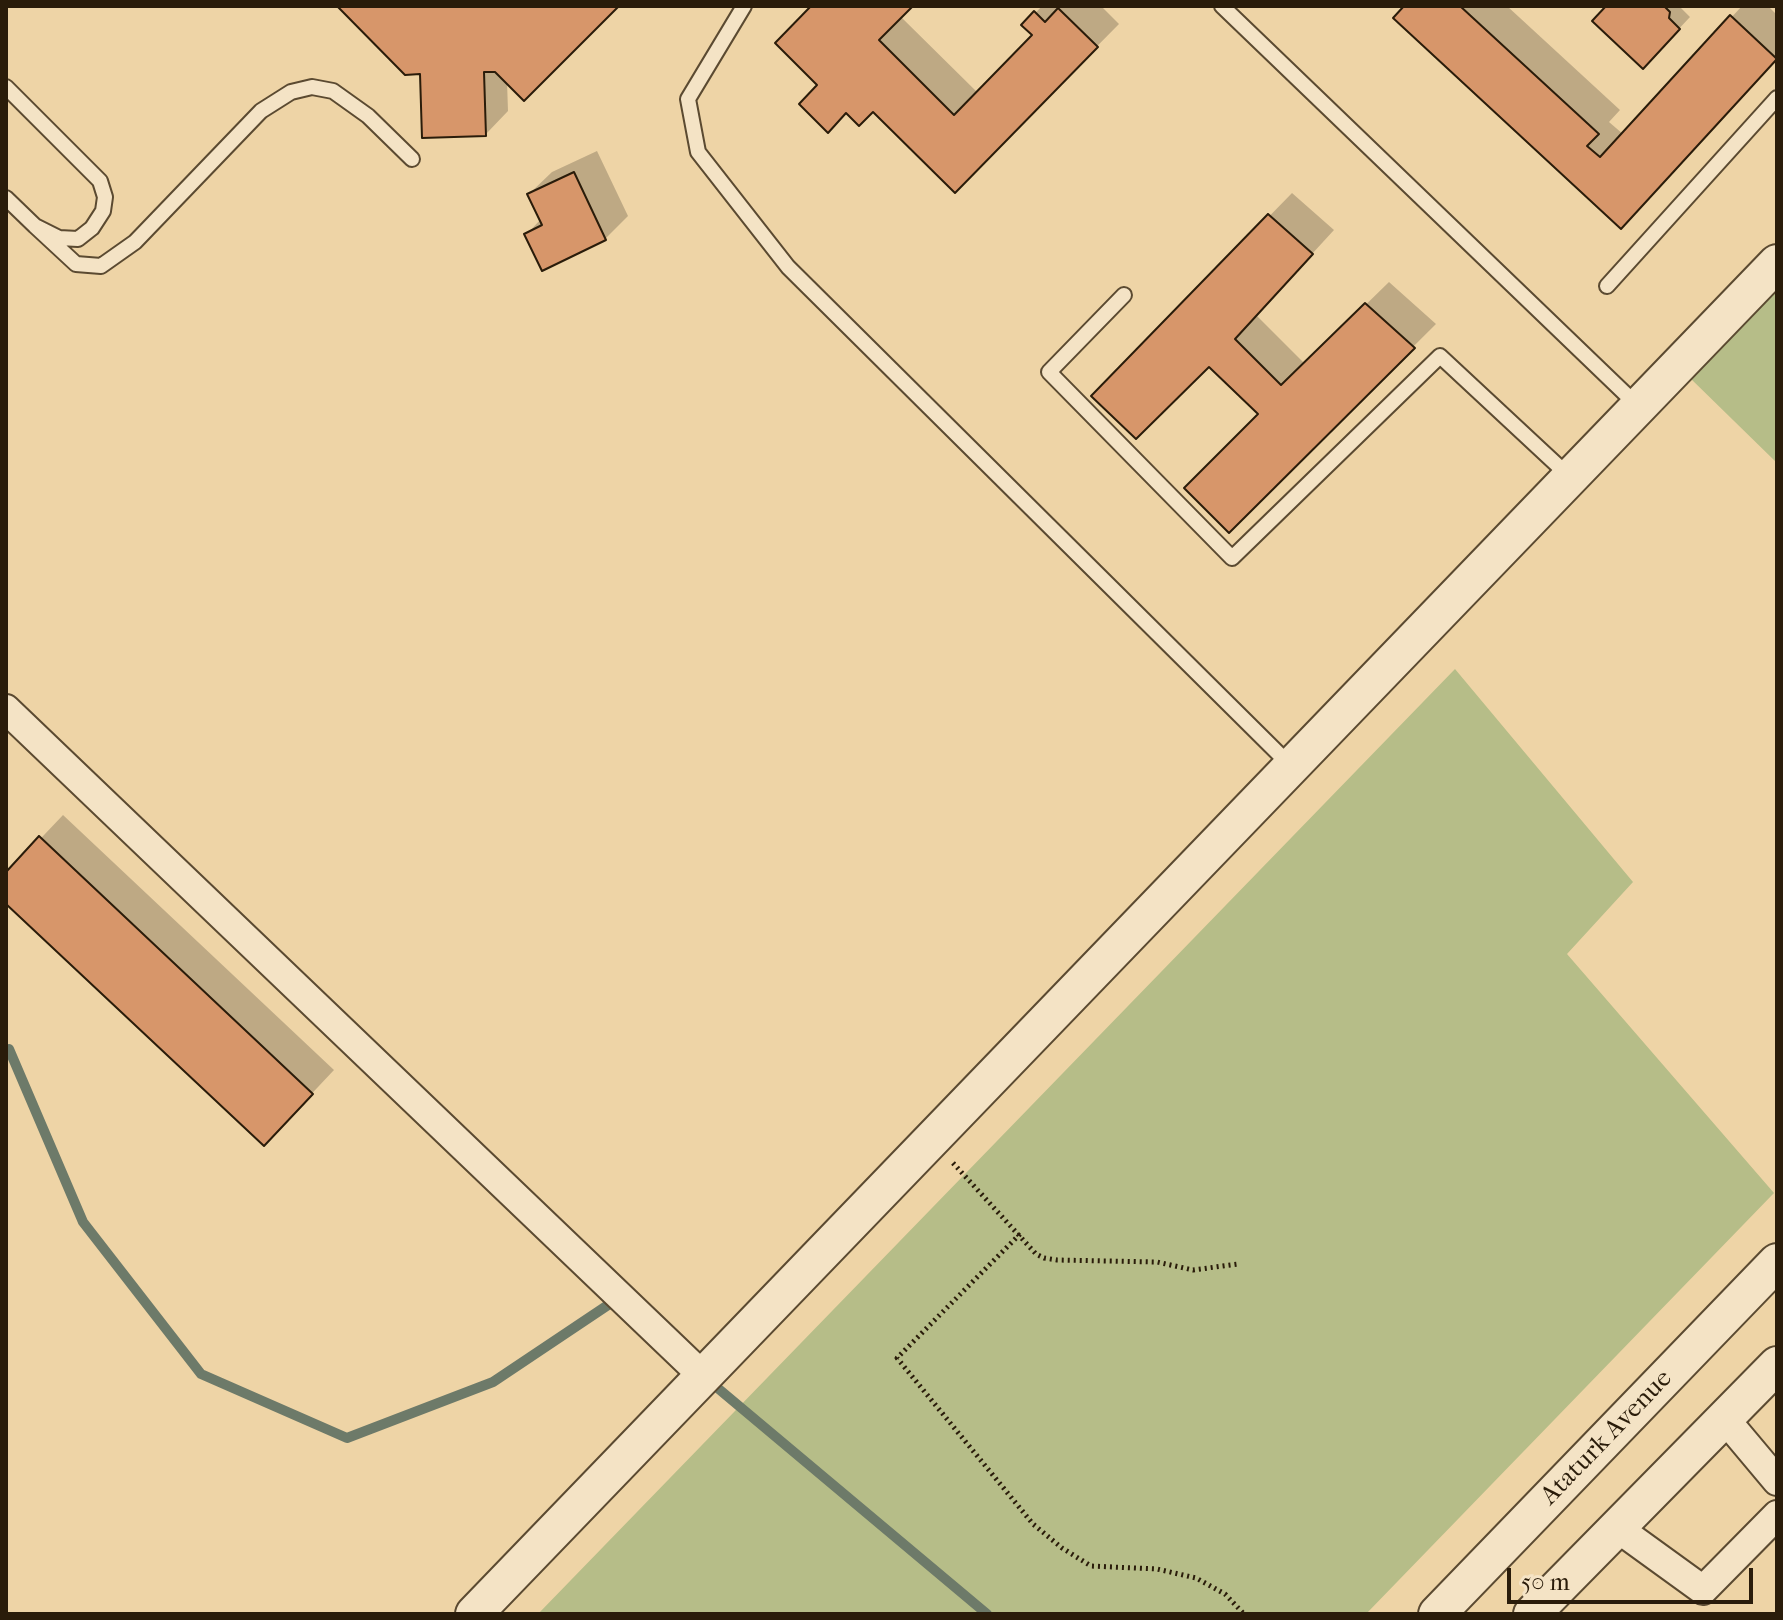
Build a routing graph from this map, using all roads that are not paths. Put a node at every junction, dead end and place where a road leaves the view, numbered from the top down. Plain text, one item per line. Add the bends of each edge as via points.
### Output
1 (744, 6) edge
2 (1225, 7) edge
3 (6, 87) edge
4 (1777, 98) edge
5 (412, 159) dead end
6 (6, 198) edge
7 (35, 226) junction
8 (1777, 263) edge
9 (1607, 286) dead end
10 (1124, 295) dead end
11 (1639, 407) junction
12 (1570, 477) junction
13 (6, 709) edge
14 (1291, 766) junction
15 (1777, 1262) edge
16 (1777, 1365) edge
17 (702, 1375) junction
18 (1725, 1419) junction
19 (1777, 1481) edge
20 (1777, 1515) edge
21 (1616, 1527) junction
22 (474, 1614) edge
23 (1437, 1614) edge
24 (1532, 1614) edge

1 - 14 lane via 688,99 698,152 788,267
2 - 11 lane
3 - 7 lane via 100,181 105,197 103,211 78,239 59,238
4 - 9 lane
5 - 7 lane via 368,116 333,91 312,87 291,92 261,111 135,242 101,266 76,264
6 - 7 lane
8 - 11 street
10 - 12 lane via 1049,372 1232,558 1440,356
11 - 12 street
12 - 14 street
13 - 17 street
14 - 17 street
15 - 23 street, Ataturk Avenue
16 - 18 street
17 - 22 street
18 - 19 street
18 - 21 street
20 - 21 street via 1703,1590
21 - 24 street

